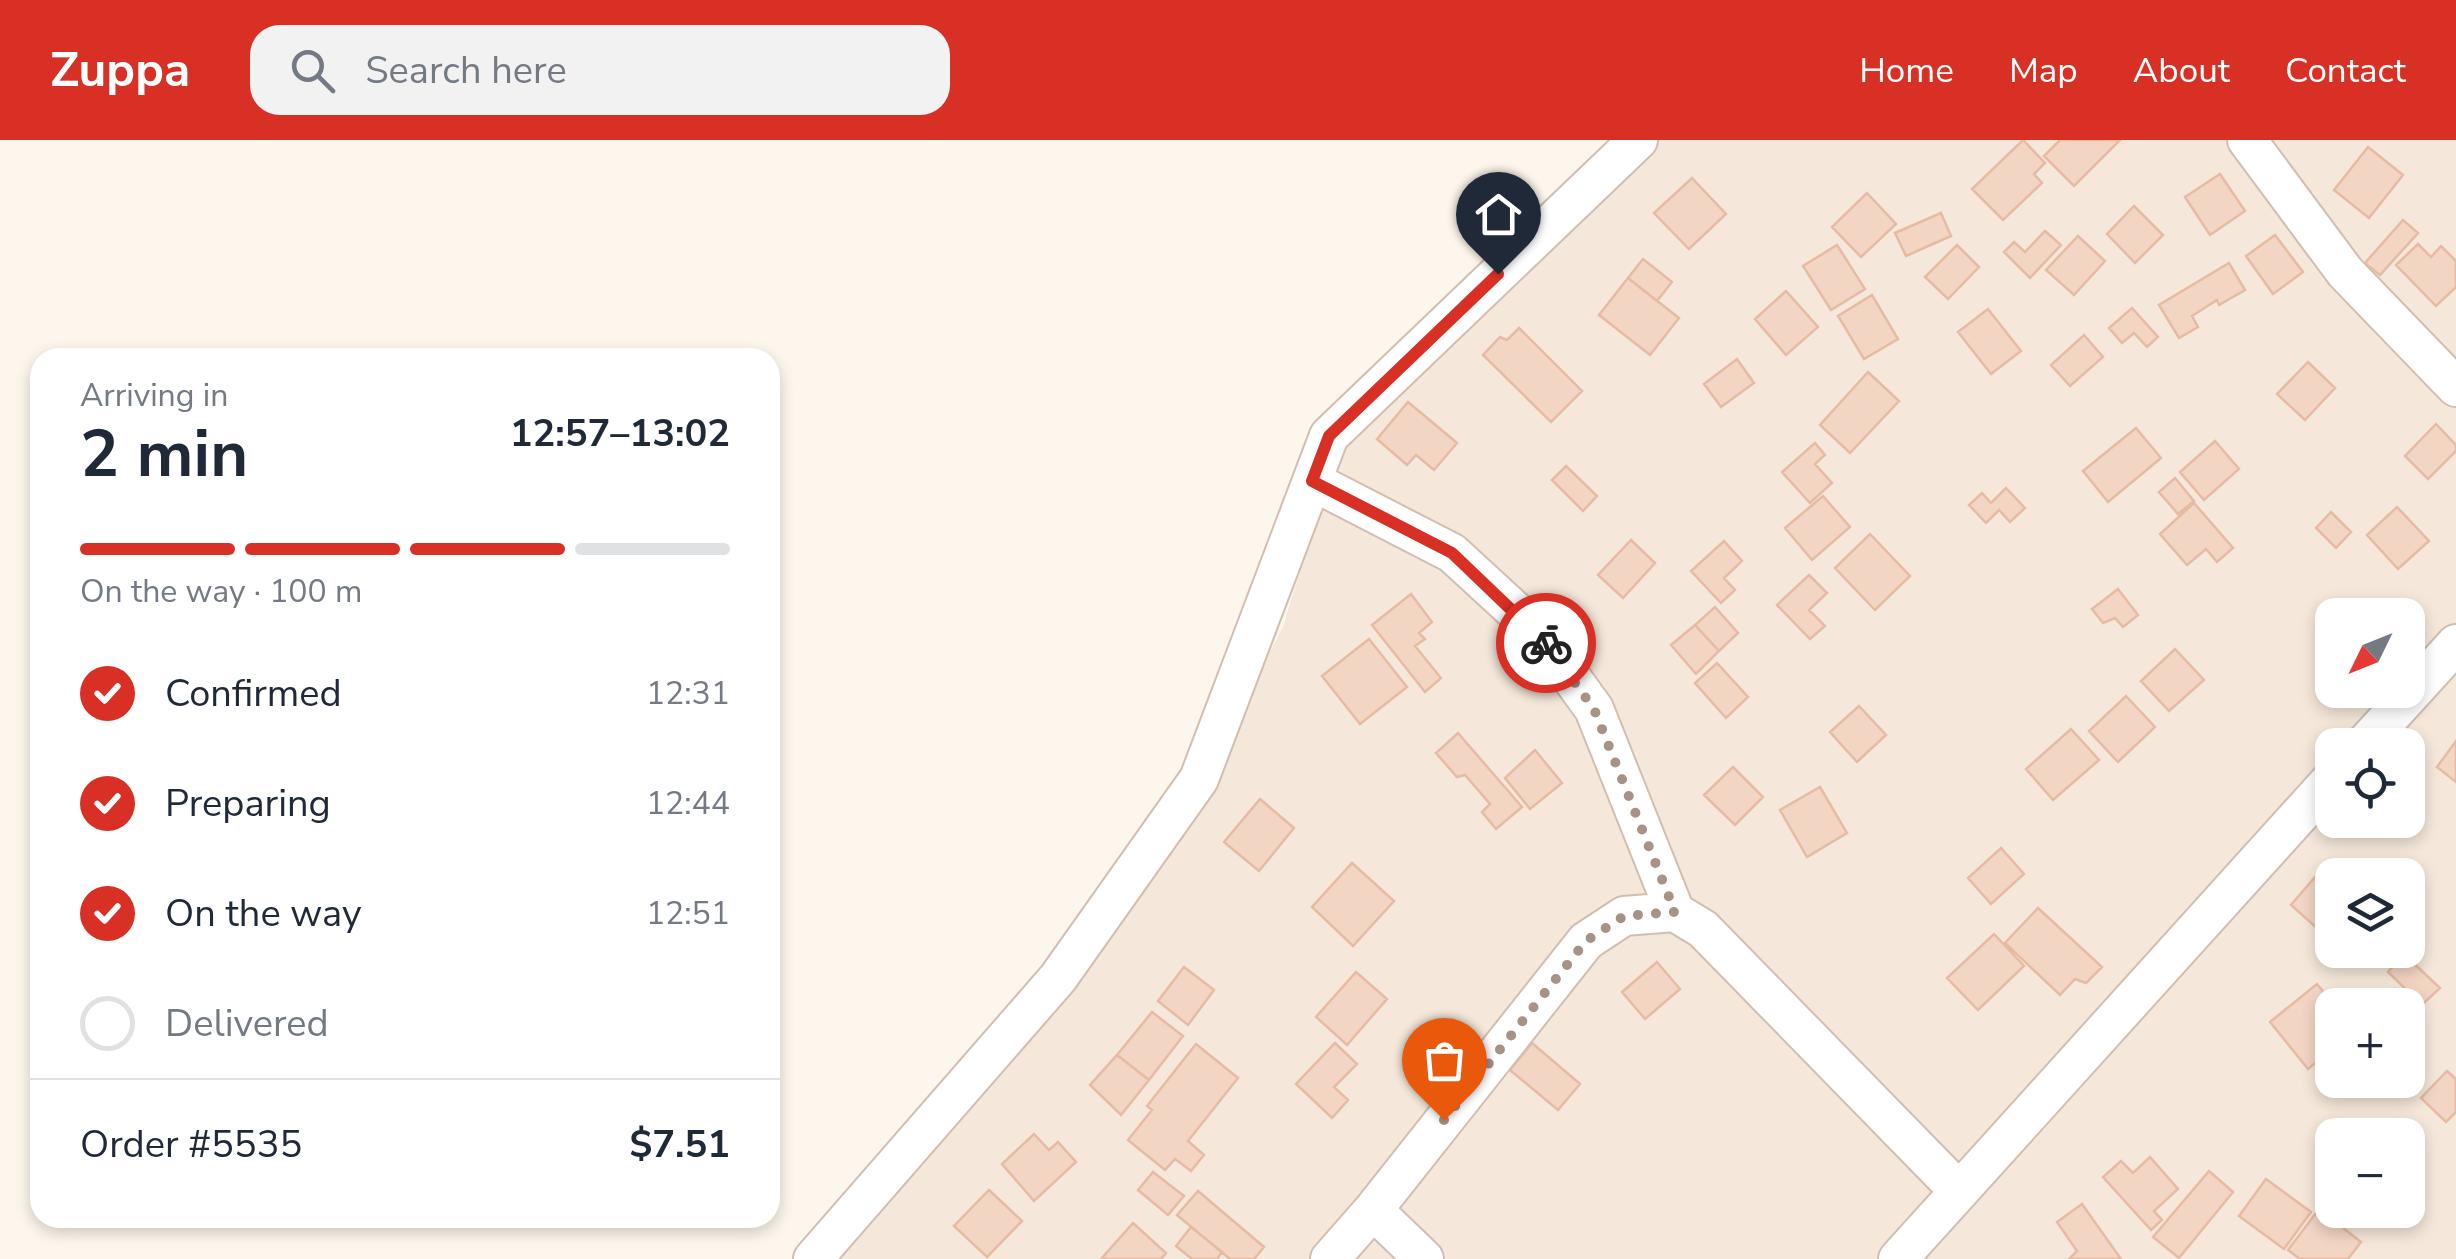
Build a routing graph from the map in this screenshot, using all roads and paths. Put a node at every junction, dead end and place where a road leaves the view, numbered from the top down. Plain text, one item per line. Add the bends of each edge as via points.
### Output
1 (1638, 140) edge
2 (2246, 140) edge
3 (2456, 388) edge
4 (1312, 481) junction
5 (2456, 644) edge
6 (2379, 728) edge
7 (2315, 799) edge
8 (1675, 912) junction
9 (1958, 1190) junction
10 (1373, 1210) junction
11 (813, 1259) edge
12 (1330, 1259) edge
13 (1424, 1259) edge
14 (1898, 1259) edge

1 - 4 street via 1329,436
2 - 3 street via 2345,272
4 - 8 street via 1452,553 1539,633 1594,709
4 - 11 street via 1199,779 1058,978
5 - 6 street
7 - 9 street
8 - 9 street via 1703,929
8 - 10 street via 1624,916 1586,941
9 - 14 street
10 - 12 street
10 - 13 street

